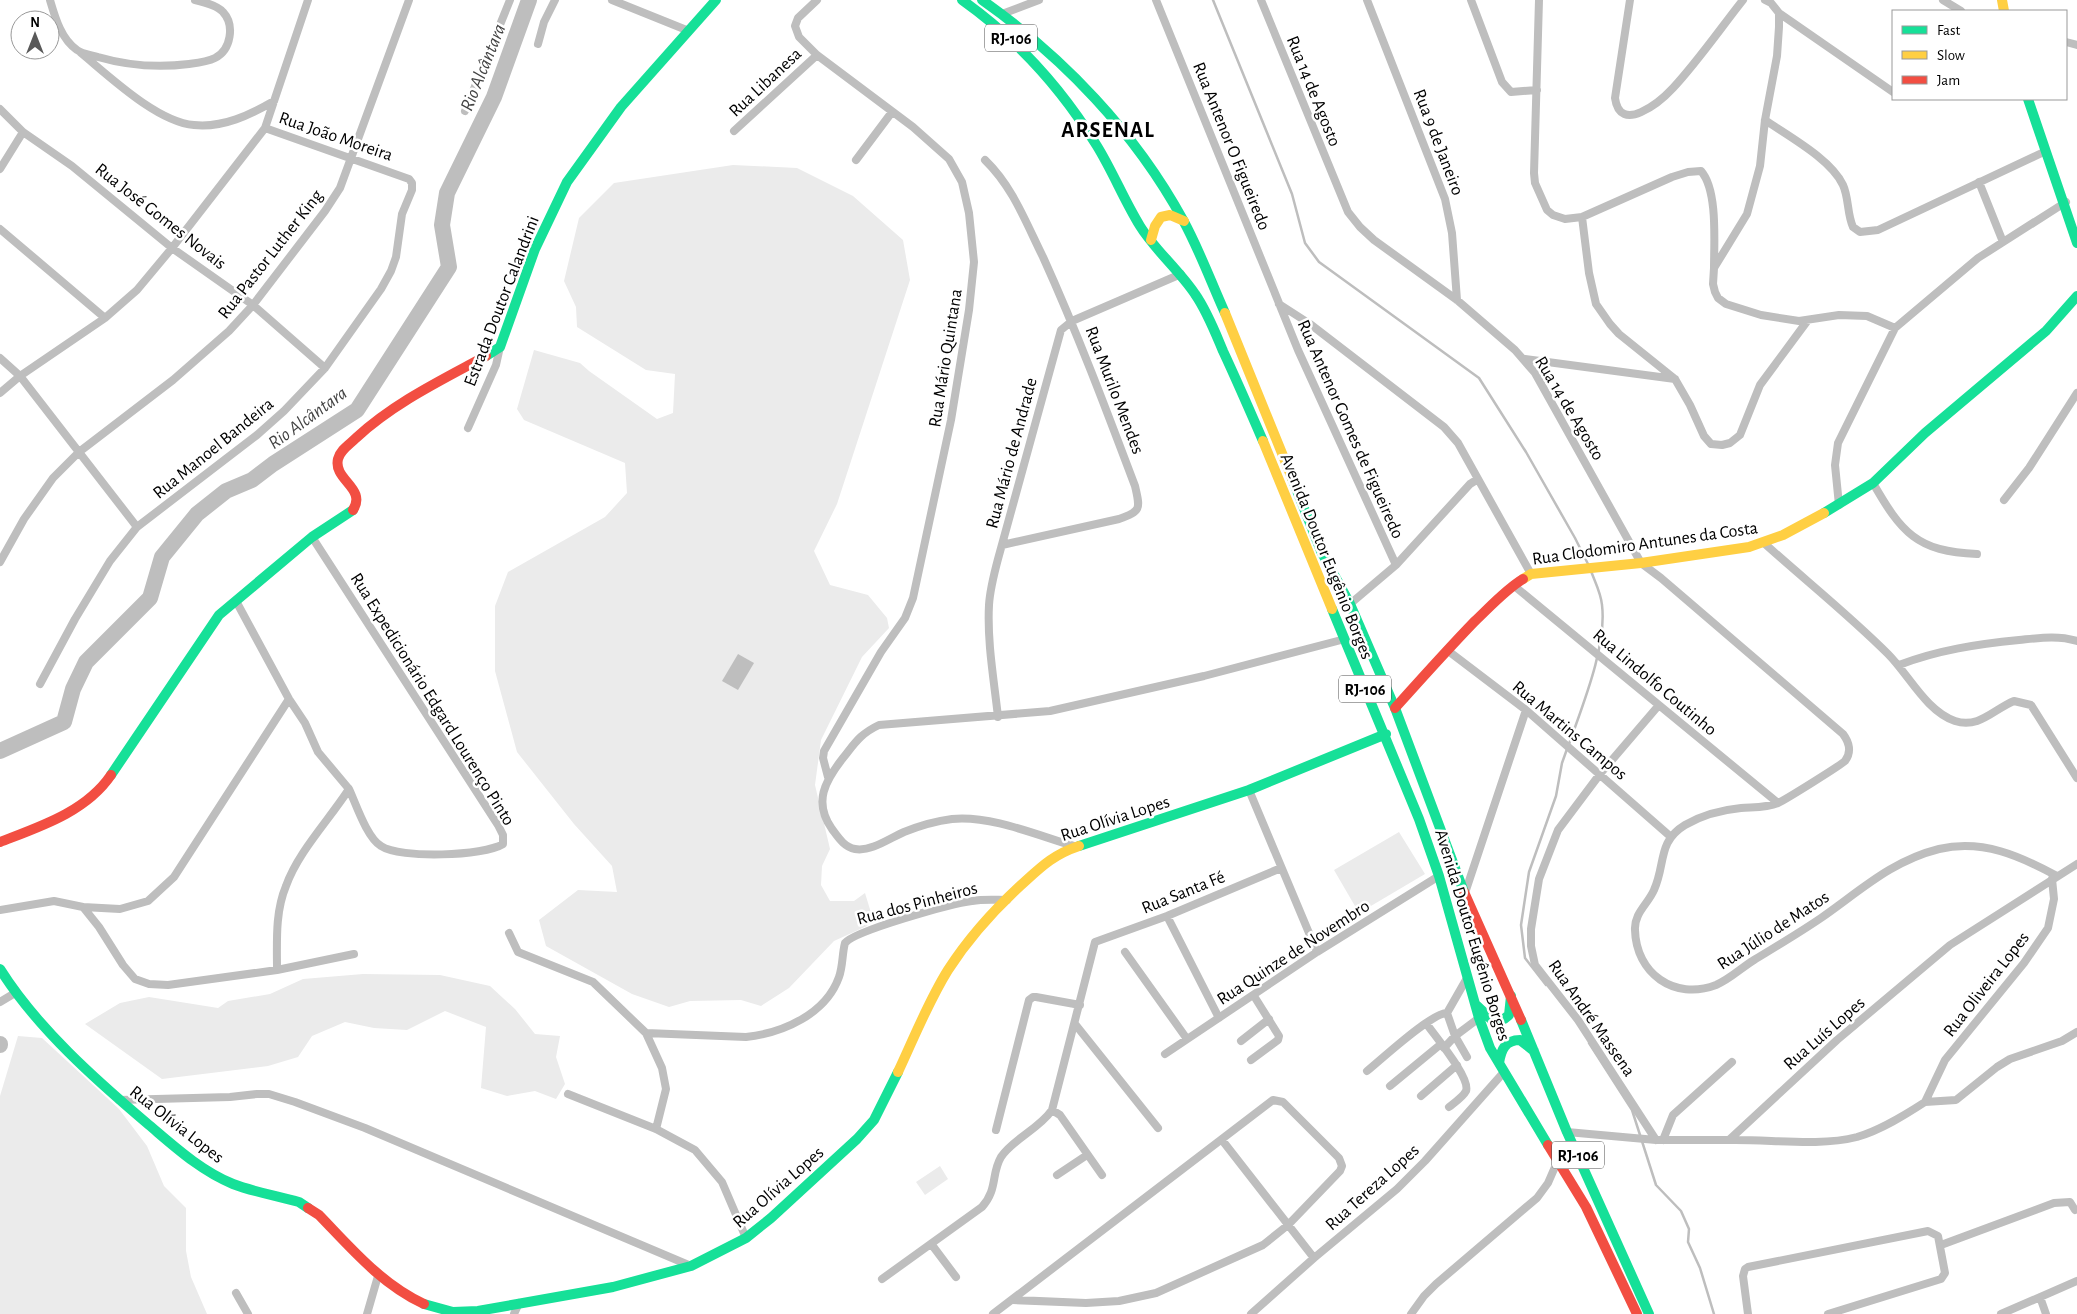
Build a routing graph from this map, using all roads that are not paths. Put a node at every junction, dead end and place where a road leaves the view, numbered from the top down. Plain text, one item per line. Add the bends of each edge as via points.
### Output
1 (50, 0) edge
2 (195, 0) edge
3 (308, 0) edge
4 (409, 0) edge
5 (510, 0) edge
6 (556, 0) edge
7 (612, 0) edge
8 (716, 0) edge
9 (817, 0) edge
10 (962, 0) edge
11 (982, 0) edge
12 (1039, 0) edge
13 (1156, 0) edge
14 (1261, 0) edge
15 (1367, 0) edge
16 (1471, 0) edge
17 (1539, 0) edge
18 (1630, 0) edge
19 (1743, 0) edge
20 (1765, 0) edge
21 (1943, 0) edge
22 (1959, 10) edge
23 (1779, 13) junction
24 (1002, 14) junction
25 (689, 31) junction
26 (538, 44) dead end
27 (78, 51) junction
28 (817, 55) junction
29 (1538, 90) junction
30 (1892, 91) edge
31 (2028, 100) edge
32 (274, 101) junction
33 (0, 109) edge
34 (465, 111) dead end
35 (892, 112) junction
36 (1765, 120) junction
37 (265, 128) junction
38 (734, 131) dead end
39 (22, 132) junction
40 (2046, 151) junction
41 (352, 157) junction
42 (856, 160) dead end
43 (985, 160) dead end
44 (0, 169) edge
45 (398, 173) joint
46 (1979, 182) junction
47 (2066, 202) junction
48 (1582, 217) junction
49 (1184, 221) junction
50 (0, 229) edge
51 (1151, 240) junction
52 (2003, 242) junction
53 (2077, 243) edge
54 (172, 248) junction
55 (1714, 268) junction
56 (1181, 274) junction
57 (2077, 296) edge
58 (1457, 300) junction
59 (1280, 304) junction
60 (252, 305) junction
61 (105, 318) junction
62 (1808, 320) junction
63 (1072, 321) junction
64 (1895, 328) junction
65 (500, 347) junction
66 (0, 358) edge
67 (1525, 359) junction
68 (325, 368) junction
69 (20, 376) junction
70 (1676, 379) junction
71 (0, 392) edge
72 (2077, 394) edge
73 (468, 428) dead end
74 (79, 452) junction
75 (1478, 479) junction
76 (1872, 483) junction
77 (2004, 500) dead end
78 (1839, 505) junction
79 (137, 527) junction
80 (312, 537) junction
81 (1764, 543) junction
82 (1002, 545) junction
83 (1977, 554) dead end
84 (0, 562) edge
85 (1641, 563) junction
86 (1396, 565) junction
87 (1531, 574) junction
88 (1513, 585) junction
89 (236, 601) junction
90 (1350, 604) junction
91 (1345, 639) junction
92 (2077, 641) edge
93 (1447, 650) junction
94 (1899, 665) junction
95 (40, 684) dead end
96 (289, 700) junction
97 (1659, 704) junction
98 (1395, 708) junction
99 (1526, 710) junction
100 (998, 717) junction
101 (1386, 734) junction
102 (1845, 761) joint
103 (1600, 774) junction
104 (828, 777) junction
105 (2077, 778) edge
106 (349, 789) junction
107 (1249, 790) junction
108 (1778, 803) junction
109 (1672, 837) junction
110 (0, 842) edge
111 (1077, 847) junction
112 (2077, 864) edge
113 (1281, 868) junction
114 (1439, 876) junction
115 (2055, 878) junction
116 (1465, 894) junction
117 (1007, 900) junction
118 (83, 907) junction
119 (0, 910) edge
120 (1166, 916) junction
121 (509, 932) dead end
122 (1125, 952) dead end
123 (1317, 952) junction
124 (354, 954) dead end
125 (0, 969) edge
126 (277, 970) junction
127 (1468, 976) junction
128 (15, 992) junction
129 (1511, 995) junction
130 (1254, 996) junction
131 (2, 1000) edge
132 (1080, 1005) junction
133 (1476, 1005) junction
134 (1447, 1013) junction
135 (1219, 1018) junction
136 (1479, 1018) junction
137 (1269, 1019) junction
138 (1426, 1023) junction
139 (1074, 1024) junction
140 (2077, 1032) edge
141 (646, 1033) junction
142 (1455, 1036) junction
143 (1187, 1039) junction
144 (1241, 1041) dead end
145 (1442, 1046) junction
146 (1536, 1053) junction
147 (1165, 1054) dead end
148 (1467, 1057) dead end
149 (1252, 1060) dead end
150 (1732, 1062) dead end
151 (1457, 1065) junction
152 (1502, 1068) junction
153 (1367, 1071) dead end
154 (1390, 1086) dead end
155 (568, 1094) dead end
156 (1421, 1096) dead end
157 (119, 1100) junction
158 (1926, 1102) junction
159 (1449, 1107) dead end
160 (1052, 1110) junction
161 (1158, 1128) dead end
162 (656, 1129) junction
163 (996, 1130) dead end
164 (1567, 1132) junction
165 (1222, 1140) junction
166 (1659, 1140) junction
167 (1729, 1140) junction
168 (1087, 1155) junction
169 (1558, 1160) junction
170 (1058, 1175) dead end
171 (1102, 1175) dead end
172 (2074, 1210) dead end
173 (1288, 1225) junction
174 (746, 1238) junction
175 (932, 1245) junction
176 (1941, 1245) junction
177 (1314, 1258) junction
178 (691, 1266) junction
179 (378, 1276) junction
180 (956, 1277) dead end
181 (882, 1280) dead end
182 (2077, 1281) edge
183 (236, 1293) dead end
184 (2040, 1297) junction
185 (1013, 1300) junction
186 (519, 1303) junction
187 (248, 1314) edge
188 (367, 1314) edge
189 (514, 1314) edge
190 (993, 1314) edge
191 (1252, 1314) edge
192 (1411, 1314) edge
193 (1637, 1314) edge
194 (1649, 1314) edge
195 (1748, 1314) edge
196 (1828, 1314) edge
197 (2001, 1314) edge
198 (2046, 1314) edge

1 - 27 street via 63,34
2 - 27 street via 222,11 229,21 227,47 216,58 176,66 138,66
3 - 32 street
4 - 41 street, Rua Pastor Luther King
5 - 34 street
6 - 26 street via 544,22
7 - 25 street
8 - 25 main road, Estrada Doutor Calandrini
9 - 28 street, Rua Mário Quintana via 798,18 795,26 799,38
10 - 51 main road, Avenida Doutor Eugênio Borges / RJ-106 via 1020,47 1053,84 1094,141 1131,211
11 - 24 main road, Avenida Doutor Eugênio Borges / RJ-106
12 - 24 street
13 - 59 street, Rua Antenor O Figueiredo
14 - 58 street, Rua 14 de Agosto via 1348,212 1374,240
15 - 58 street, Rua 9 de Janeiro via 1445,199 1452,233
16 - 29 street via 1506,88 1511,92
17 - 29 street
18 - 19 street via 1615,98 1620,113 1626,115 1644,111 1672,88
20 - 23 street
21 - 22 street
23 - 30 street
23 - 36 street via 1779,40
24 - 49 main road, Avenida Doutor Eugênio Borges / RJ-106 via 1102,105 1141,153
25 - 65 main road, Estrada Doutor Calandrini via 621,107 567,182 535,249
27 - 32 street via 149,107 192,125 212,125 251,115
28 - 35 street, Rua Mário Quintana
28 - 38 street, Rua Libanesa
29 - 48 street via 1533,162 1535,183 1547,210 1553,215 1565,219
31 - 40 main road
32 - 37 street
33 - 39 street, Rua José Gomes Novais
35 - 42 street
35 - 104 street, Rua Mário Quintana via 939,149 954,166 962,182 969,214 973,278 951,420 913,598 905,618 881,652 824,751
36 - 46 street via 1796,140 1836,176 1843,185 1853,227 1860,232 1878,230
36 - 55 street via 1760,166 1752,198 1739,229
37 - 41 street, Rua João Moreira
37 - 54 street
39 - 44 street
39 - 54 street, Rua José Gomes Novais via 72,166
40 - 46 street
40 - 47 main road
41 - 45 street, Rua João Moreira
41 - 60 street, Rua Pastor Luther King via 340,188 325,211
43 - 63 street, Rua Murilo Mendes via 1005,181
45 - 68 street, Rua Manoel Bandeira via 409,179 413,186 402,214 391,271
46 - 52 street
47 - 52 street
47 - 53 main road
48 - 55 street via 1672,177 1701,171 1707,179 1711,199
48 - 70 street via 1596,304 1614,329
49 - 51 main road via 1172,215 1163,216 1154,224
49 - 90 main road, Avenida Doutor Eugênio Borges / RJ-106 via 1240,347 1321,551
50 - 61 street
51 - 56 main road, Avenida Doutor Eugênio Borges / RJ-106
52 - 64 street via 1978,258
54 - 60 street, Rua José Gomes Novais
54 - 61 street via 137,290
55 - 62 street via 1715,292 1726,304 1761,315
56 - 63 street
56 - 91 main road, Avenida Doutor Eugênio Borges / RJ-106 via 1214,330
57 - 76 main road, Rua Clodomiro Antunes da Costa via 2046,331 1925,433
58 - 67 street, Rua 14 de Agosto
59 - 75 street via 1444,427 1458,443
59 - 86 street, Rua Antenor Gomes de Figueiredo
60 - 68 street, Rua José Gomes Novais
60 - 74 street, Rua Pastor Luther King via 229,331 173,380
61 - 69 street
62 - 64 street via 1839,315 1867,316
62 - 70 street via 1760,385 1740,435 1730,444 1716,445 1706,440
63 - 82 street, Rua Mário de Andrade via 1061,330
63 - 82 street, Rua Murilo Mendes via 1136,486 1139,506 1136,512 1119,519
64 - 78 street via 1838,443 1835,465
65 - 73 street, Estrada Doutor Calandrini via 496,365
65 - 80 main road via 388,410 364,430 343,452 338,463 356,492 357,503 353,510
66 - 69 street
67 - 70 street
67 - 85 street, Rua 14 de Agosto
68 - 79 street, Rua Manoel Bandeira via 284,412 257,435
69 - 71 street
69 - 74 street
72 - 77 street
74 - 79 street
74 - 84 street, Rua Pastor Luther King via 53,478 24,519
75 - 86 street
75 - 87 street
76 - 78 main road, Rua Clodomiro Antunes da Costa
76 - 83 street via 1893,516 1915,538 1940,550
78 - 81 main road, Rua Clodomiro Antunes da Costa
79 - 95 street, Rua Manoel Bandeira via 110,561
80 - 89 main road
80 - 106 street, Rua Expedicionário Edgard Lourenço Pinto via 498,825 504,835 502,844 469,852 432,855 392,851 380,846 371,835
81 - 85 main road, Rua Clodomiro Antunes da Costa
81 - 94 street
82 - 100 street, Rua Mário de Andrade via 989,604
85 - 87 main road, Rua Clodomiro Antunes da Costa
85 - 102 street, Rua 14 de Agosto via 1843,734 1850,748
86 - 90 street
87 - 88 main road, Rua Clodomiro Antunes da Costa
88 - 93 main road, Rua Clodomiro Antunes da Costa
88 - 97 street, Rua Lindolfo Coutinho
89 - 96 street
89 - 110 main road via 219,615 92,797 59,819
90 - 98 main road, Avenida Doutor Eugênio Borges / RJ-106
91 - 100 street via 1204,676 1050,711
91 - 101 main road, Avenida Doutor Eugênio Borges / RJ-106
92 - 94 street via 2059,637 1975,644
93 - 98 main road, Rua Clodomiro Antunes da Costa
93 - 99 street, Rua Martins Campos
94 - 105 street via 1926,700 1956,721 1977,722 2014,701 2031,704
96 - 106 street via 305,723 318,752
96 - 118 street via 174,877 148,902 120,909
97 - 103 street, Rua André Massena
97 - 108 street, Rua Lindolfo Coutinho
98 - 116 main road, Avenida Doutor Eugênio Borges / RJ-106
99 - 103 street, Rua Martins Campos
99 - 116 street
100 - 104 street via 879,726 865,732
101 - 107 main road, Rua Olívia Lopes
101 - 114 main road, Avenida Doutor Eugênio Borges / RJ-106
102 - 108 street, Rua Júlio de Matos
103 - 109 street, Rua Martins Campos
103 - 166 street, Rua André Massena via 1558,830 1546,857 1534,902 1531,946 1535,965 1578,1020
104 - 111 street via 823,794 826,820 844,844 853,849 870,848 933,823 977,818
106 - 126 street via 292,870 277,923
107 - 111 main road, Rua Olívia Lopes
107 - 113 street
108 - 109 street, Rua Júlio de Matos via 1709,814 1685,825
109 - 115 street, Rua Júlio de Matos via 1664,848 1654,892 1637,916 1637,948 1647,968 1668,985 1696,990 1726,980 1795,936 1887,870 1922,854 1966,846 1993,848 2023,858
111 - 117 main road, Rua Olívia Lopes via 1059,853
112 - 115 street, Rua Luís Lopes
113 - 120 street, Rua Santa Fé
113 - 123 street
114 - 123 street, Rua Quinze de Novembro
114 - 127 main road, Avenida Doutor Eugênio Borges / RJ-106
115 - 158 street, Rua Oliveira Lopes via 2048,928 2024,963 1945,1060
115 - 167 street, Rua Luís Lopes via 1950,945 1844,1034
116 - 129 main road, Avenida Doutor Eugênio Borges / RJ-106
117 - 141 street, Rua dos Pinheiros via 970,901 854,936 845,943 839,978 826,1001 800,1021 759,1036
117 - 174 main road, Rua Olívia Lopes via 950,968 874,1120 772,1218
118 - 119 street via 54,901
118 - 126 street via 122,966 135,979 149,984 168,986
120 - 132 street, Rua Santa Fé via 1095,942
120 - 135 street
121 - 141 street via 518,952 593,982
122 - 143 street
123 - 130 street, Rua Quinze de Novembro
124 - 126 street
125 - 128 main road, Rua Olívia Lopes
127 - 133 main road, Avenida Doutor Eugênio Borges / RJ-106
127 - 134 street
128 - 131 street
128 - 157 main road, Rua Olívia Lopes via 75,1058
129 - 133 main road via 1509,1015 1504,1019 1492,1019
129 - 146 main road, Avenida Doutor Eugênio Borges / RJ-106
130 - 135 street, Rua Quinze de Novembro
130 - 137 street
132 - 139 street
132 - 163 street via 1036,996 1029,1000
133 - 136 main road, Avenida Doutor Eugênio Borges / RJ-106
134 - 138 street
134 - 142 street
135 - 143 street, Rua Quinze de Novembro
136 - 142 street
136 - 152 main road, Avenida Doutor Eugênio Borges / RJ-106 via 1490,1048
137 - 144 street
137 - 149 street via 1278,1032 1278,1040
138 - 145 street
138 - 153 street
139 - 160 street
139 - 161 street
140 - 158 street via 1997,1066 1956,1100
141 - 162 street via 662,1068 666,1089
142 - 145 street
142 - 148 street
143 - 147 street, Rua Quinze de Novembro
145 - 151 street
145 - 154 street
146 - 152 main road via 1524,1042 1511,1041 1501,1051
146 - 164 main road, Avenida Doutor Eugênio Borges / RJ-106
150 - 166 street via 1673,1115
151 - 156 street
151 - 159 street via 1466,1082 1466,1090
152 - 169 main road, Avenida Doutor Eugênio Borges / RJ-106
152 - 177 street, Rua Tereza Lopes via 1425,1161
155 - 162 street
157 - 178 street via 269,1094 365,1128
157 - 179 main road, Rua Olívia Lopes via 206,1170 233,1184 299,1202 319,1215
158 - 167 street via 1904,1116 1858,1136 1820,1141
160 - 168 street via 1060,1115
160 - 175 street via 1042,1123 1001,1158 990,1197 982,1207
162 - 174 street via 695,1150 705,1160 722,1182
164 - 166 street
164 - 194 main road, Avenida Doutor Eugênio Borges / RJ-106
165 - 173 street
165 - 173 street via 1270,1102 1279,1100 1339,1158 1340,1171
165 - 185 street
166 - 167 street
168 - 170 street
168 - 171 street
169 - 192 street via 1537,1198 1436,1284
169 - 193 main road, Avenida Doutor Eugênio Borges / RJ-106 via 1586,1207
172 - 176 street via 2066,1201 2054,1203
173 - 177 street
173 - 185 street via 1263,1245 1139,1298 1086,1303
174 - 178 main road, Rua Olívia Lopes
175 - 180 street
175 - 181 street
176 - 195 street via 1936,1234 1928,1231 1748,1267 1742,1276
176 - 196 street via 1945,1273 1941,1279
177 - 191 street, Rua Tereza Lopes
178 - 186 main road, Rua Olívia Lopes via 612,1287
179 - 186 main road, Rua Olívia Lopes via 409,1297 453,1312
179 - 188 street
182 - 184 street
183 - 187 street
184 - 197 street
184 - 198 street
185 - 190 street
186 - 189 street

